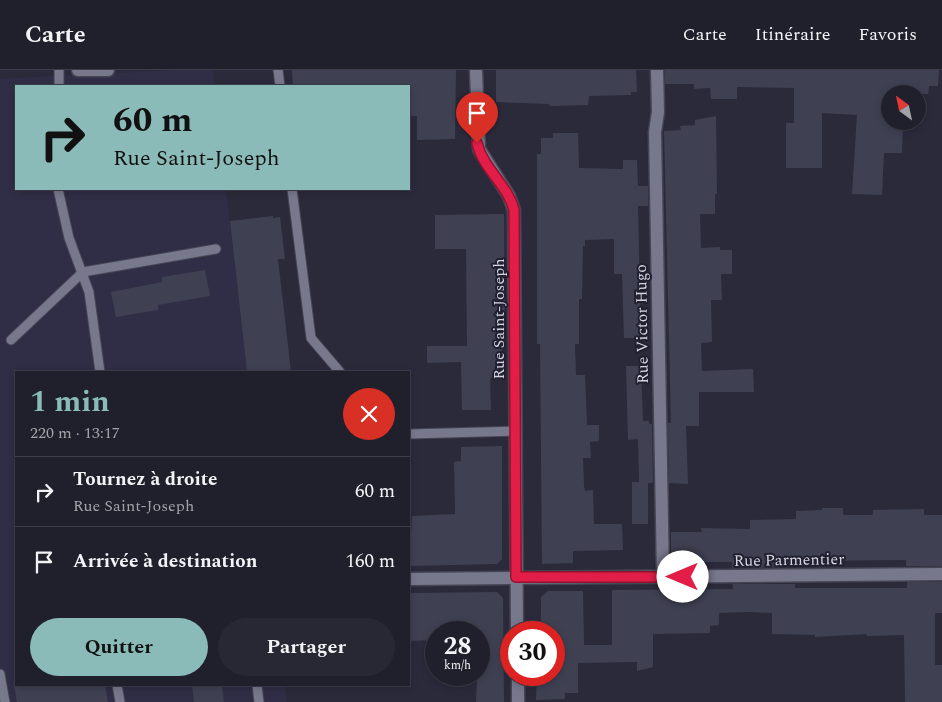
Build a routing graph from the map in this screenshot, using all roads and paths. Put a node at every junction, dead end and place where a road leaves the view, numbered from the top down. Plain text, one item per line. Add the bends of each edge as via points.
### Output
1 (59, 70) edge
2 (78, 70) edge
3 (108, 70) edge
4 (278, 70) edge
5 (476, 70) edge
6 (657, 70) edge
7 (58, 85) edge
8 (280, 85) edge
9 (58, 190) edge
10 (292, 190) edge
11 (216, 249) dead end
12 (82, 272) junction
13 (11, 340) dead end
14 (100, 371) edge
15 (339, 371) edge
16 (516, 431) junction
17 (410, 434) edge
18 (942, 574) edge
19 (516, 577) junction
20 (663, 577) junction
21 (410, 579) edge
22 (517, 621) edge
23 (0, 674) edge
24 (117, 686) edge
25 (257, 686) edge
26 (518, 686) edge
27 (5, 702) edge
28 (120, 702) edge
29 (259, 702) edge
30 (518, 702) edge

1 - 7 lane
2 - 3 street
4 - 8 lane
5 - 16 street, Rue Saint-Joseph via 479,149 509,196 514,210
6 - 20 street, Rue Victor Hugo via 655,142
9 - 12 lane via 69,238
10 - 15 lane via 310,338
11 - 12 lane
12 - 13 lane
12 - 14 lane via 89,292
16 - 17 lane
16 - 19 street, Rue Saint-Joseph
18 - 20 street, Rue Parmentier
19 - 20 street, Rue Parmentier
19 - 21 street, Rue Parmentier
19 - 22 street, Rue Saint-Joseph
23 - 27 lane
24 - 28 lane
25 - 29 lane
26 - 30 street

